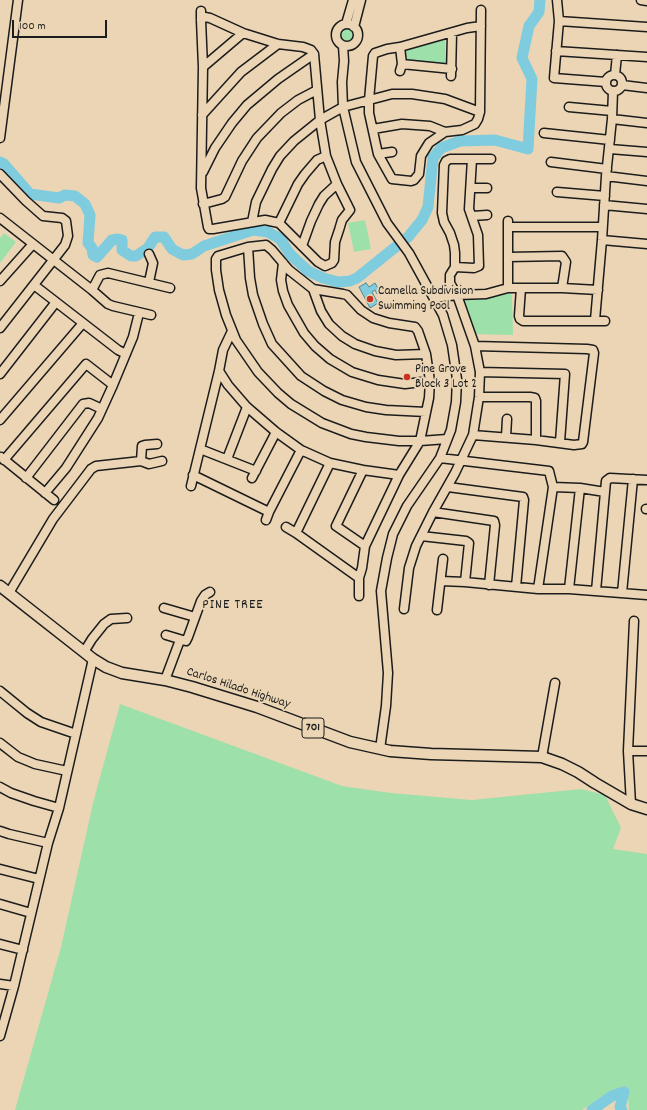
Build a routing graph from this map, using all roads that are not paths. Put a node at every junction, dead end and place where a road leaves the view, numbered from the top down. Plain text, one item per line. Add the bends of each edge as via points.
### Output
1 (18, 0) edge
2 (353, 0) edge
3 (361, 0) edge
4 (557, 0) edge
5 (641, 0) edge
6 (647, 1) edge
7 (481, 10) dead end
8 (201, 11) dead end
9 (200, 20) junction
10 (558, 21) junction
11 (350, 26) junction
12 (481, 26) junction
13 (647, 27) edge
14 (243, 33) junction
15 (452, 33) junction
16 (278, 44) junction
17 (343, 46) junction
18 (400, 47) junction
19 (556, 51) junction
20 (314, 54) junction
21 (617, 55) junction
22 (647, 57) edge
23 (203, 66) junction
24 (615, 75) junction
25 (606, 82) junction
26 (622, 85) junction
27 (647, 88) edge
28 (317, 90) junction
29 (613, 91) junction
30 (369, 100) junction
31 (344, 107) junction
32 (569, 107) dead end
33 (480, 112) junction
34 (202, 115) junction
35 (612, 115) junction
36 (320, 120) junction
37 (647, 123) edge
38 (373, 129) junction
39 (445, 132) junction
40 (544, 133) dead end
41 (0, 138) edge
42 (610, 140) junction
43 (610, 149) junction
44 (392, 152) dead end
45 (647, 152) edge
46 (378, 154) junction
47 (326, 156) junction
48 (491, 159) dead end
49 (472, 160) junction
50 (551, 162) dead end
51 (606, 172) junction
52 (0, 174) edge
53 (202, 174) junction
54 (647, 181) edge
55 (337, 184) junction
56 (471, 188) junction
57 (487, 188) dead end
58 (557, 192) dead end
59 (605, 196) junction
60 (203, 204) junction
61 (604, 205) junction
62 (647, 209) edge
63 (487, 215) dead end
64 (472, 216) junction
65 (0, 218) edge
66 (252, 222) junction
67 (279, 223) junction
68 (602, 227) junction
69 (602, 240) junction
70 (33, 244) junction
71 (647, 244) edge
72 (248, 246) junction
73 (302, 246) junction
74 (149, 254) dead end
75 (508, 257) junction
76 (53, 260) junction
77 (283, 264) junction
78 (455, 267) junction
79 (0, 281) edge
80 (149, 282) junction
81 (34, 285) junction
82 (170, 288) dead end
83 (508, 288) junction
84 (521, 288) junction
85 (562, 288) junction
86 (313, 289) junction
87 (92, 290) junction
88 (598, 290) junction
89 (457, 295) junction
90 (434, 298) junction
91 (56, 302) junction
92 (139, 313) junction
93 (151, 315) dead end
94 (595, 320) junction
95 (605, 321) dead end
96 (83, 323) junction
97 (0, 328) edge
98 (232, 331) junction
99 (475, 346) junction
100 (126, 354) junction
101 (426, 354) junction
102 (220, 371) junction
103 (480, 372) junction
104 (0, 374) edge
105 (430, 382) junction
106 (113, 384) junction
107 (479, 397) junction
108 (247, 407) junction
109 (102, 409) junction
110 (426, 412) junction
111 (507, 419) dead end
112 (0, 420) edge
113 (276, 432) junction
114 (473, 435) junction
115 (506, 437) junction
116 (447, 439) junction
117 (536, 440) junction
118 (420, 441) junction
119 (560, 442) junction
120 (157, 444) dead end
121 (200, 449) junction
122 (301, 450) junction
123 (2, 458) edge
124 (440, 458) junction
125 (227, 459) junction
126 (141, 461) junction
127 (162, 461) dead end
128 (461, 461) junction
129 (330, 463) junction
130 (363, 470) junction
131 (193, 476) junction
132 (399, 476) junction
133 (26, 478) junction
134 (633, 479) junction
135 (647, 480) edge
136 (191, 486) dead end
137 (448, 487) junction
138 (553, 487) junction
139 (580, 488) junction
140 (605, 492) junction
141 (45, 493) junction
142 (54, 500) dead end
143 (269, 512) junction
144 (433, 512) junction
145 (266, 520) dead end
146 (286, 528) dead end
147 (296, 533) junction
148 (421, 536) junction
149 (365, 546) junction
150 (443, 559) dead end
151 (358, 578) junction
152 (441, 582) junction
153 (466, 582) junction
154 (489, 585) junction
155 (0, 586) edge
156 (516, 587) junction
157 (538, 589) junction
158 (569, 589) junction
159 (596, 591) junction
160 (210, 592) dead end
161 (9, 593) junction
162 (622, 593) junction
163 (647, 595) edge
164 (359, 596) dead end
165 (164, 608) dead end
166 (404, 609) dead end
167 (437, 610) dead end
168 (195, 617) junction
169 (127, 618) dead end
170 (634, 621) dead end
171 (166, 635) dead end
172 (180, 640) junction
173 (84, 652) junction
174 (93, 659) junction
175 (165, 680) junction
176 (555, 683) dead end
177 (0, 691) edge
178 (76, 734) junction
179 (0, 743) edge
180 (380, 749) junction
181 (628, 751) junction
182 (647, 751) edge
183 (542, 757) junction
184 (67, 771) junction
185 (0, 787) edge
186 (631, 804) junction
187 (59, 808) junction
188 (647, 809) edge
189 (0, 831) edge
190 (48, 842) junction
191 (0, 869) edge
192 (39, 879) junction
193 (0, 904) edge
194 (31, 914) junction
195 (0, 944) edge
196 (23, 950) junction
197 (0, 984) edge
198 (14, 986) junction
199 (0, 1036) edge

1 - 41 street
2 - 11 street
3 - 11 street
4 - 10 street
5 - 6 street
7 - 12 street
8 - 9 street
9 - 14 street via 210,18
9 - 23 street
10 - 13 street
10 - 19 street
11 - 17 street via 339,28 336,34
11 - 17 street via 357,32 357,39 350,46
12 - 15 street
12 - 33 street
14 - 16 street
14 - 23 street
15 - 18 street
15 - 18 street via 452,72 401,68
16 - 20 street via 302,47
16 - 34 street via 241,72
17 - 31 street
18 - 30 street via 387,48 373,56
19 - 21 street
19 - 25 street via 554,78
20 - 28 street
20 - 53 street via 247,105 215,148
21 - 22 street
21 - 24 street
23 - 34 street
24 - 25 street via 609,77
24 - 26 street via 621,79
25 - 29 street
26 - 27 street
26 - 29 street
28 - 36 street
28 - 60 street via 281,113 258,138 242,161 225,197
29 - 35 street
30 - 31 street
30 - 33 street via 392,94 412,94 445,99
30 - 38 street
31 - 36 street
31 - 90 street via 356,162 387,223 405,247
32 - 35 street
33 - 39 street via 475,124 462,130
34 - 53 street
35 - 37 street
35 - 42 street
36 - 47 street
36 - 66 street via 280,156 256,202
38 - 39 street via 402,124 430,126
38 - 46 street
39 - 46 street via 429,143 421,156 419,174 411,181 392,179
40 - 42 street
42 - 43 street
43 - 45 street
43 - 51 street
44 - 46 street
47 - 55 street
47 - 67 street via 317,160 304,174
48 - 49 street
49 - 56 street
49 - 78 street via 450,159 446,160 444,165 442,213 454,244
50 - 51 street
51 - 54 street
51 - 59 street
52 - 76 street via 43,216 62,218 66,221 68,236 65,245
53 - 60 street
55 - 73 street via 319,204
55 - 73 street via 350,210 342,220 335,242 334,260 325,266
56 - 57 street
56 - 64 street via 469,208
58 - 59 street
59 - 61 street
60 - 66 street via 209,229
61 - 62 street
61 - 68 street
63 - 64 street
64 - 78 street via 478,235 479,266
65 - 70 street
66 - 67 street via 265,220
67 - 73 street
68 - 69 street
68 - 75 street via 508,224
69 - 71 street
69 - 88 street
70 - 76 street
70 - 79 street
72 - 77 street via 266,245
72 - 98 street via 221,254 216,259 219,290
72 - 110 street via 253,295 263,324 272,344 301,376 342,400 366,407
74 - 80 street via 152,262
75 - 83 street
75 - 85 street via 562,256 566,262
76 - 81 street
76 - 87 street
77 - 86 street
77 - 105 street via 282,291 288,305 304,333 330,359 352,372 378,380 405,384
78 - 89 street via 450,275
80 - 82 street
80 - 87 street via 104,273 100,275
81 - 91 street
81 - 97 street
83 - 84 street
83 - 89 street via 486,294
84 - 85 street
84 - 94 street via 519,316 523,321
85 - 88 street
86 - 101 street via 343,294 373,318 415,327
86 - 101 street via 329,324 355,344 396,355
87 - 92 street via 108,304
88 - 94 street
89 - 90 street
89 - 99 street
90 - 116 street via 449,332 456,362 456,402
91 - 96 street
91 - 104 street
92 - 93 street
92 - 100 street
94 - 95 street
96 - 100 street
96 - 112 street
98 - 102 street via 222,350
98 - 118 street via 258,372 304,413 350,434
99 - 103 street
99 - 119 street via 592,350 594,353 583,442 576,445
100 - 106 street
101 - 105 street
102 - 108 street
102 - 121 street
103 - 107 street
103 - 119 street via 565,374
105 - 110 street
106 - 109 street
106 - 123 street via 86,364
107 - 114 street
107 - 117 street via 535,398
108 - 113 street
108 - 125 street
109 - 133 street via 89,403 83,404
109 - 141 street via 66,468
110 - 118 street
111 - 115 street
113 - 122 street
113 - 125 street via 254,475
114 - 115 street
114 - 128 street
115 - 117 street
116 - 118 street
116 - 124 street
117 - 119 street
118 - 132 street
120 - 126 street via 142,446
121 - 125 street
121 - 131 street
122 - 129 street
122 - 143 street
123 - 133 street
124 - 128 street
124 - 180 street via 407,506 394,534 387,558 381,591 388,673
126 - 127 street via 149,464
126 - 161 street via 96,466 91,469 53,519
128 - 137 street
128 - 138 street via 548,470
129 - 130 street
129 - 147 street
130 - 132 street
130 - 149 street via 336,526
131 - 136 street
131 - 143 street
132 - 149 street
133 - 141 street
134 - 135 street
134 - 140 street via 610,478 606,481
134 - 162 street
137 - 144 street
137 - 156 street via 523,497
138 - 139 street
138 - 157 street
139 - 140 street
139 - 158 street
140 - 159 street
141 - 142 street
143 - 145 street
144 - 148 street
144 - 154 street via 494,520
146 - 147 street
147 - 151 street
148 - 153 street via 469,543
148 - 166 street via 410,568
149 - 151 street
150 - 152 street
151 - 164 street
152 - 153 street
152 - 167 street
153 - 154 street
154 - 156 street
155 - 161 main road, Carlos Hilado Highway / 701
156 - 157 street
157 - 158 street
158 - 159 street
159 - 162 street
160 - 168 street via 201,600
161 - 173 main road, Carlos Hilado Highway / 701
162 - 163 street
165 - 168 street
168 - 172 street via 186,641
169 - 173 street via 111,620 104,624
170 - 181 street
171 - 172 street
172 - 175 street
173 - 174 main road, Carlos Hilado Highway / 701
174 - 175 main road, Carlos Hilado Highway / 701 via 122,673
174 - 178 street
175 - 180 main road, Carlos Hilado Highway / 701 via 250,705 350,742
176 - 183 street
177 - 178 street via 41,722
178 - 184 street
179 - 184 street via 18,757 35,764
180 - 183 main road, Carlos Hilado Highway / 701 via 431,754
181 - 182 street
181 - 186 street
183 - 186 main road, Carlos Hilado Highway / 701 via 578,772
184 - 187 street
185 - 187 street via 34,802
186 - 188 main road, Carlos Hilado Highway / 701
187 - 190 street
189 - 190 street
190 - 192 street
191 - 192 street
192 - 194 street
193 - 194 street
194 - 196 street
195 - 196 street
196 - 198 street
197 - 198 street
198 - 199 street

